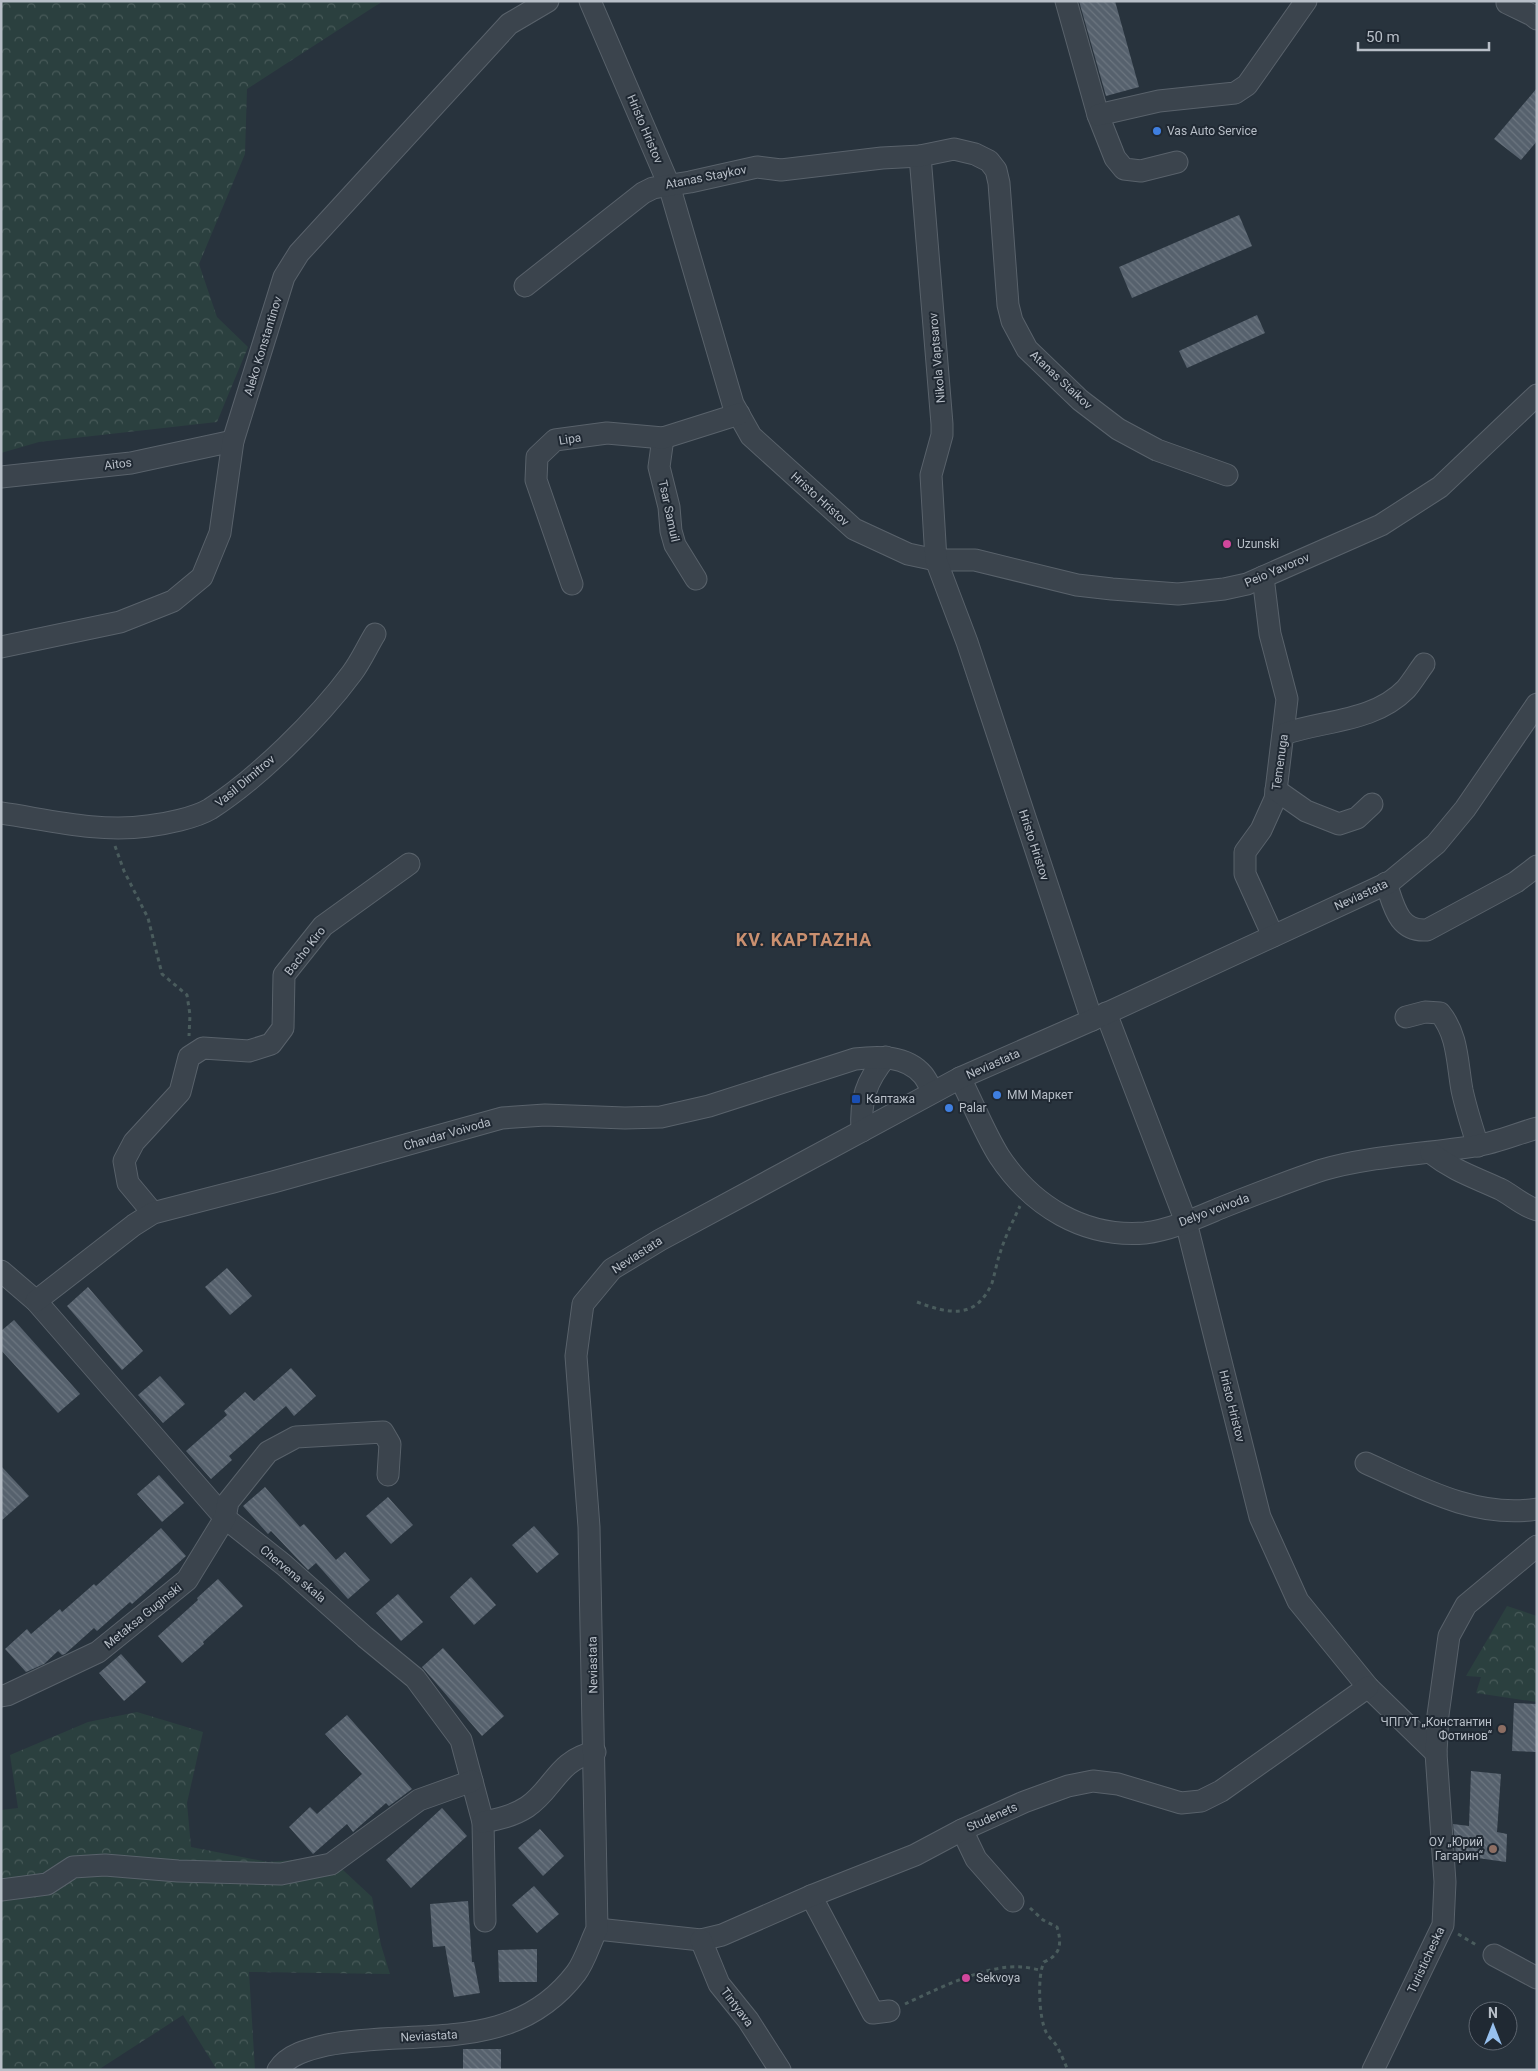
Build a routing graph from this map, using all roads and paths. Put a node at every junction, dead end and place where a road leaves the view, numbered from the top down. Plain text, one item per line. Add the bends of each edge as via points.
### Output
1 (548, 1) edge
2 (590, 1) edge
3 (1066, 1) edge
4 (1306, 1) edge
5 (1507, 4) dead end
6 (1537, 19) edge
7 (1098, 115) junction
8 (920, 156) junction
9 (1177, 162) dead end
10 (669, 185) junction
11 (525, 286) dead end
12 (1537, 395) edge
13 (739, 414) junction
14 (663, 438) junction
15 (233, 441) junction
16 (1227, 475) dead end
17 (1, 476) edge
18 (936, 560) junction
19 (1263, 577) junction
20 (696, 579) dead end
21 (572, 584) dead end
22 (375, 634) dead end
23 (1, 647) edge
24 (1424, 664) dead end
25 (1537, 704) edge
26 (1284, 734) junction
27 (1276, 790) junction
28 (1372, 804) dead end
29 (1, 813) edge
30 (109, 829) junction
31 (409, 864) dead end
32 (1537, 866) edge
33 (1386, 883) junction
34 (1272, 936) junction
35 (1099, 1016) junction
36 (1406, 1017) dead end
37 (189, 1056) junction
38 (886, 1057) junction
39 (960, 1078) junction
40 (933, 1092) junction
41 (1537, 1128) edge
42 (862, 1131) junction
43 (1478, 1146) junction
44 (1432, 1153) junction
45 (1027, 1189) junction
46 (1537, 1210) edge
47 (153, 1213) junction
48 (1186, 1222) junction
49 (1, 1271) edge
50 (36, 1301) junction
51 (917, 1302) dead end
52 (1366, 1463) dead end
53 (388, 1475) dead end
54 (1537, 1509) edge
55 (225, 1518) junction
56 (1537, 1546) edge
57 (1368, 1687) junction
58 (1, 1696) edge
59 (595, 1752) junction
60 (1436, 1753) junction
61 (472, 1781) junction
62 (483, 1822) junction
63 (962, 1830) junction
64 (1, 1890) edge
65 (811, 1896) junction
66 (1013, 1901) joint
67 (486, 1921) dead end
68 (1443, 1925) junction
69 (596, 1929) junction
70 (701, 1940) junction
71 (1494, 1955) joint
72 (1040, 1970) junction
73 (1537, 1978) edge
74 (889, 2011) joint
75 (278, 2070) edge
76 (780, 2070) edge
77 (1068, 2070) edge
78 (1373, 2070) edge

1 - 15 street, Aleko Konstantinov via 509,24 299,253 284,277
2 - 10 street, Hristo Hristov
3 - 7 street
4 - 7 street via 1247,85 1235,94 1159,101
5 - 6 street
7 - 9 street via 1115,158 1124,169 1141,171
8 - 10 street, Atanas Staykov via 781,170 757,167
8 - 16 street, Atanas Staikov via 954,149 975,154 989,161 996,170 1000,183 1008,305 1012,321 1027,349 1050,373 1118,429 1157,450
8 - 18 street, Nikola Vaptsarov via 942,424 931,475
10 - 11 street, Atanas Staykov via 643,193
10 - 13 street, Hristo Hristov
12 - 19 street, Peio Yavorov via 1440,487 1381,525
13 - 14 street, Lipa
13 - 18 street, Hristo Hristov via 751,436 854,528 908,554
14 - 20 street, Tsar Samuil via 660,466 671,530 675,545
14 - 21 street, Lipa via 607,433 555,440 537,457 536,480
15 - 17 street, Aitos via 131,463
15 - 23 street, Aleko Konstantinov via 220,534 202,577 173,601 120,622
18 - 19 street, Peio Yavorov via 975,560 1077,585 1178,594 1224,589
18 - 35 street, Hristo Hristov
19 - 26 street, Temenuga via 1270,634 1288,699
22 - 30 street, Vasil Dimitrov via 352,673 305,728 252,777 208,810 148,826
24 - 26 street via 1405,690 1384,706 1364,715
25 - 33 street, Neviastata via 1465,810 1436,844
26 - 27 street, Temenuga
27 - 28 street via 1306,811 1339,824 1357,818
27 - 34 street, Temenuga via 1261,830 1245,852 1245,874
29 - 30 street, Vasil Dimitrov
30 - 37 path via 124,871 148,918 162,974 187,995
31 - 37 street, Bacho Kiro via 323,926 284,975 283,1028 272,1044 249,1051 202,1048
32 - 33 street via 1516,882 1427,930 1416,931 1402,922
33 - 34 street, Neviastata
34 - 35 street, Neviastata
35 - 39 street, Neviastata
35 - 48 street, Hristo Hristov
36 - 43 street via 1425,1012 1440,1013 1449,1024
37 - 47 street via 180,1092 134,1142 124,1161 128,1183
38 - 40 street via 908,1063 923,1075
38 - 42 street via 875,1070 863,1096 860,1112
38 - 47 street, Chavdar Voivoda via 855,1059 709,1106 661,1117 545,1115 502,1118
39 - 40 street, Neviastata
39 - 45 street, Delyo voivoda via 1000,1156
40 - 42 street, Neviastata
41 - 43 street, Delyo voivoda
42 - 59 street, Neviastata via 612,1269 583,1304 576,1356 590,1527
43 - 44 street, Delyo voivoda
44 - 46 street via 1468,1177 1501,1190
44 - 48 street, Delyo voivoda via 1324,1170
45 - 48 street, Delyo voivoda via 1068,1220 1091,1228 1118,1233 1146,1232
45 - 51 path via 983,1300 969,1310 951,1312
47 - 50 street, Chavdar Voivoda
48 - 57 street, Hristo Hristov via 1260,1517 1298,1602
49 - 50 street, Chervena skala
50 - 55 street, Chervena skala
52 - 54 street via 1451,1501 1520,1512
53 - 55 street, Metaksa Guginski via 390,1444 383,1432 296,1437 268,1452 228,1502
55 - 58 street, Metaksa Guginski via 187,1580 98,1652
55 - 61 street, Chervena skala via 415,1678 461,1740
56 - 60 street, Turisticheska via 1466,1605 1449,1636
57 - 60 street, Hristo Hristov
57 - 63 street, Studenets via 1221,1791 1200,1801 1181,1803 1118,1784 1093,1781 1024,1802
59 - 62 street via 581,1755 568,1764 529,1806 512,1816
59 - 69 street, Neviastata
60 - 68 street, Turisticheska via 1445,1882
61 - 62 street, Chervena skala
61 - 64 street via 419,1800 331,1864 281,1874 105,1865 74,1868 47,1884
62 - 67 street, Chervena skala
63 - 65 street, Studenets via 915,1855
63 - 66 street via 976,1859
65 - 70 street, Studenets via 722,1935
65 - 74 street via 873,2013
66 - 72 path via 1027,1906 1042,1920 1057,1927 1058,1950
68 - 71 path
68 - 78 street, Turisticheska
69 - 70 street, Studenets
69 - 75 street, Neviastata via 577,1972 550,2002 518,2021 475,2033 354,2040 309,2049 283,2062
70 - 76 street, Tintyava via 719,1984 748,2020
71 - 73 street
72 - 74 path via 1019,1966 998,1969 948,1984
72 - 77 path via 1042,2022

